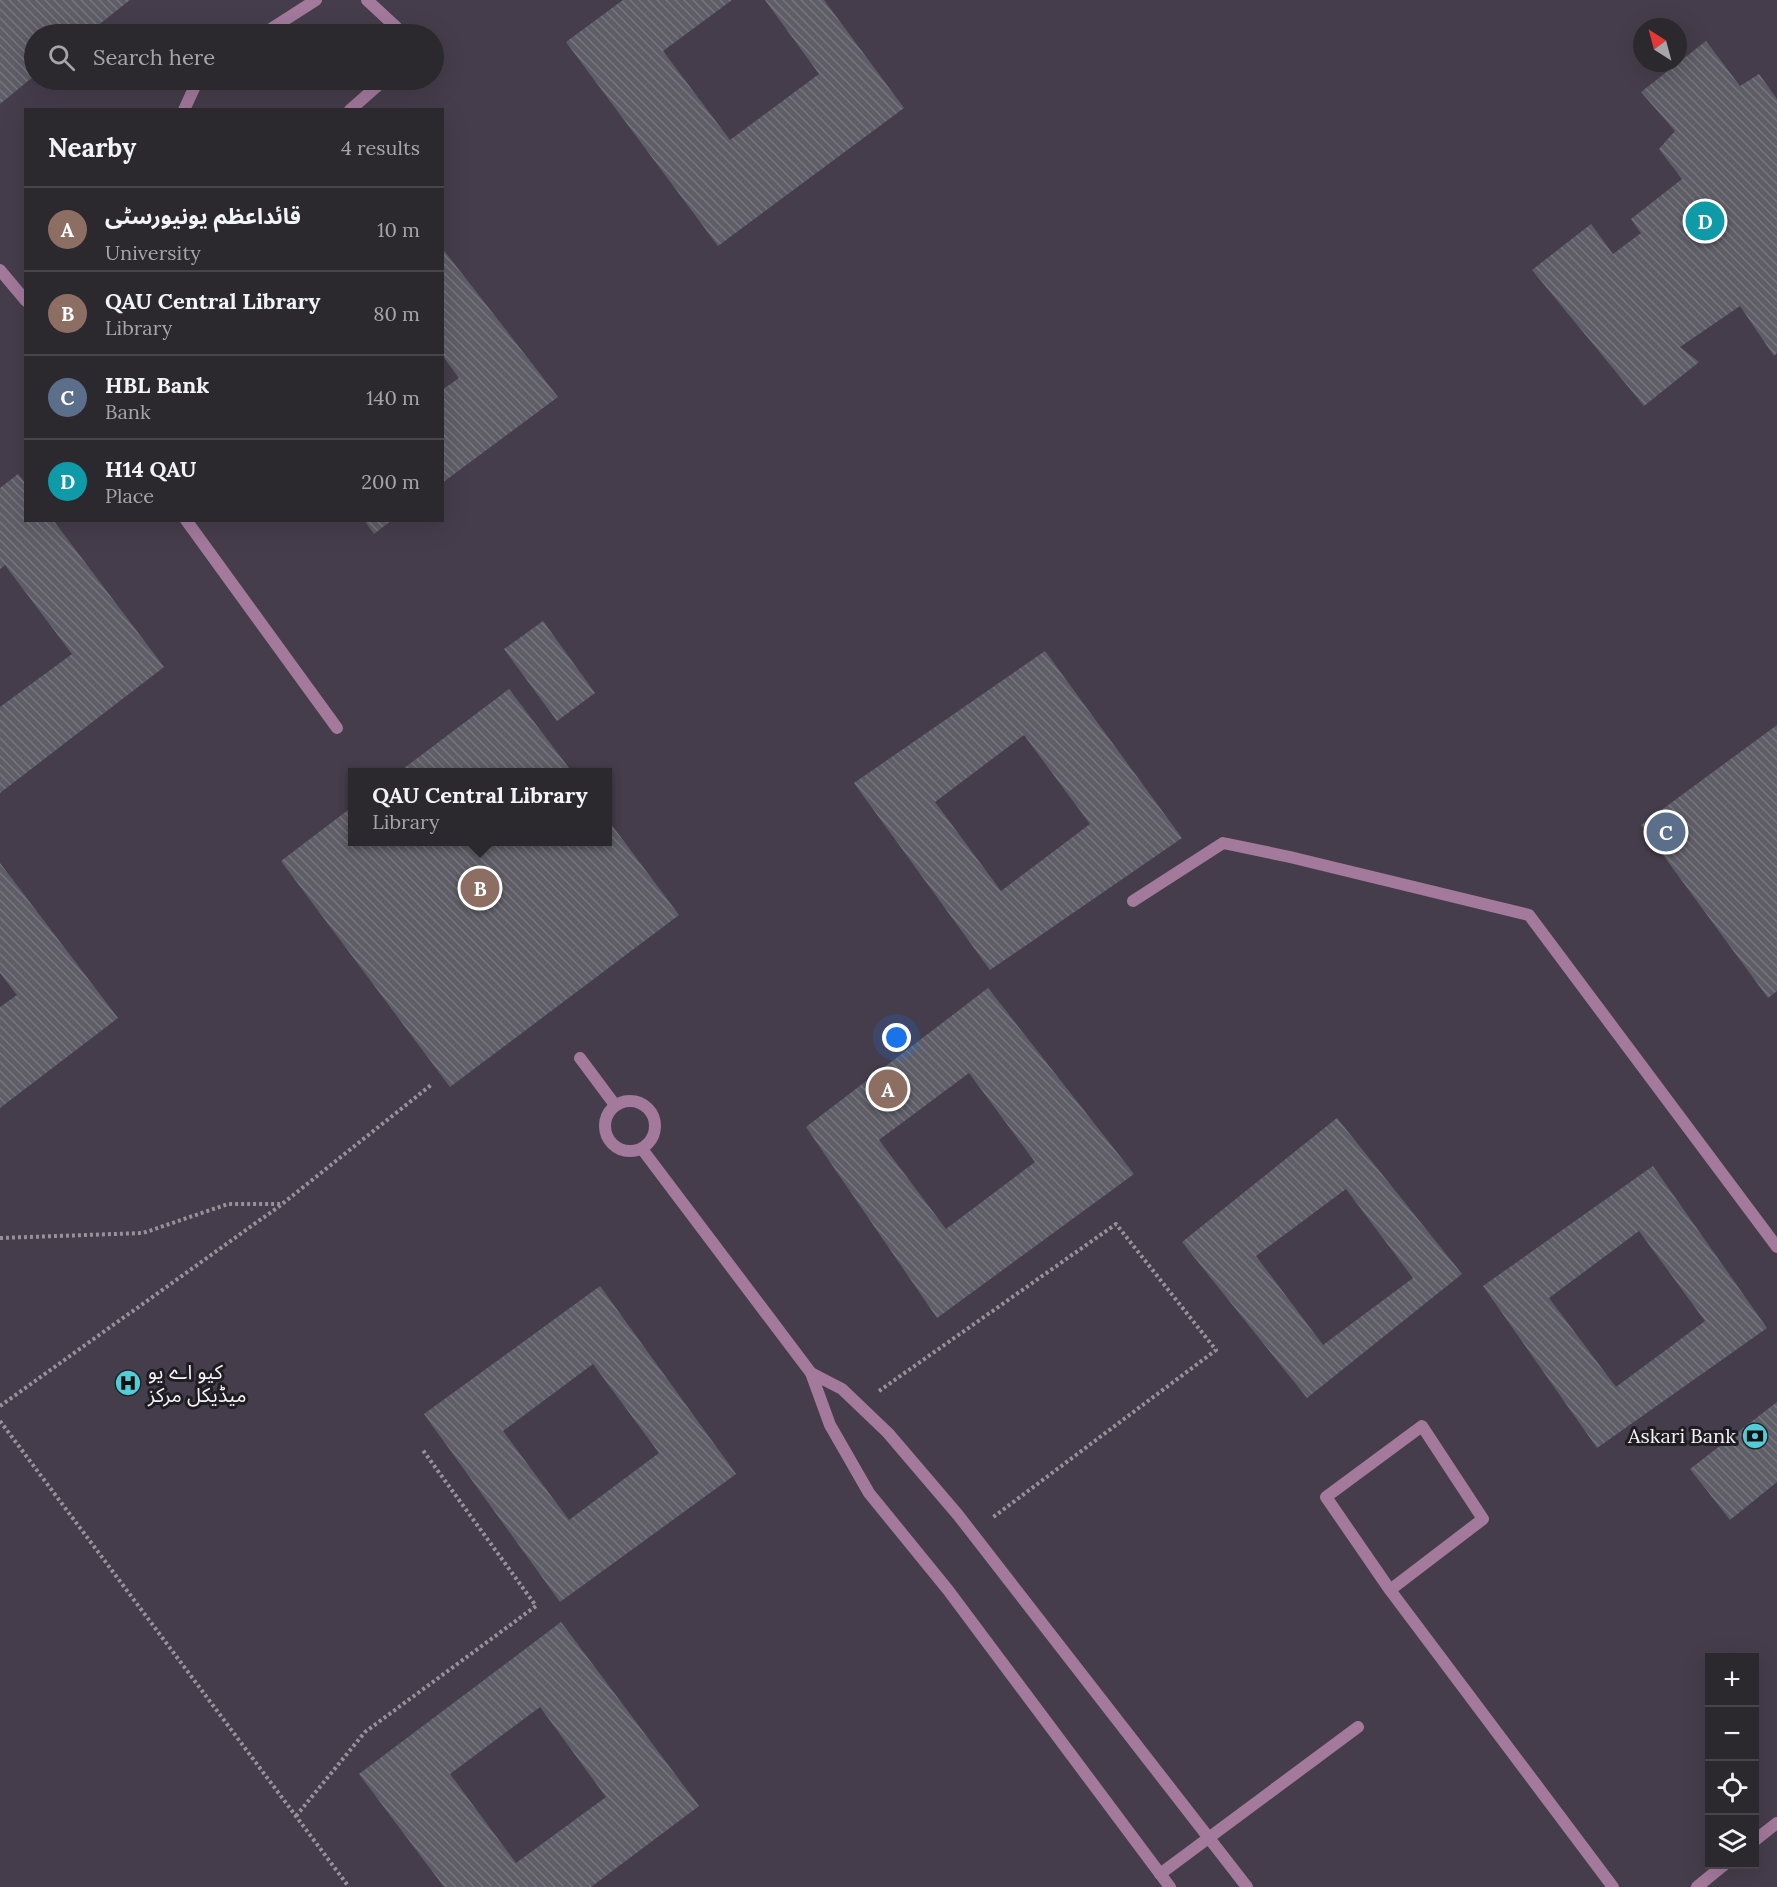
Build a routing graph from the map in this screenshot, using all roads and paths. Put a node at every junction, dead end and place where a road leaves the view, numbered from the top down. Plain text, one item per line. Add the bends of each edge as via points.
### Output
1 (316, 0) edge
2 (366, 0) edge
3 (279, 24) edge
4 (393, 24) edge
5 (193, 90) edge
6 (373, 90) edge
7 (185, 108) edge
8 (352, 108) edge
9 (0, 270) edge
10 (24, 297) edge
11 (187, 522) edge
12 (338, 728) dead end
13 (1133, 901) dead end
14 (580, 1058) dead end
15 (431, 1085) dead end
16 (615, 1105) junction
17 (642, 1149) junction
18 (282, 1204) junction
19 (0, 1238) edge
20 (1777, 1247) edge
21 (811, 1373) junction
22 (859, 1405) junction
23 (0, 1406) edge
24 (0, 1421) edge
25 (422, 1449) dead end
26 (972, 1532) junction
27 (1390, 1590) junction
28 (1358, 1727) dead end
29 (296, 1816) junction
30 (1777, 1823) edge
31 (1210, 1836) junction
32 (1759, 1838) edge
33 (1719, 1869) edge
34 (1161, 1874) junction
35 (349, 1887) edge
36 (1170, 1887) edge
37 (1247, 1887) edge
38 (1613, 1887) edge
39 (1697, 1887) edge

1 - 3 lane
2 - 4 lane
5 - 7 lane
6 - 8 lane
9 - 10 lane
11 - 12 lane
13 - 20 lane via 1223,843 1529,915
14 - 16 lane
15 - 18 path
16 - 17 lane via 607,1114 604,1130 612,1145 624,1152
16 - 17 lane via 642,1103 653,1113 657,1129
17 - 21 lane
18 - 19 path via 228,1204 143,1233
18 - 23 path
21 - 22 lane via 842,1389
21 - 34 lane via 830,1425 869,1492 948,1590
22 - 26 lane via 888,1433
22 - 26 path via 1116,1224 1216,1350
24 - 29 path
25 - 29 path via 536,1606 365,1732
26 - 31 lane
27 - 27 lane via 1326,1497 1422,1426 1483,1519
27 - 38 lane
28 - 31 lane
29 - 35 path
30 - 32 lane
31 - 34 lane
31 - 37 lane
33 - 39 lane
34 - 36 lane

